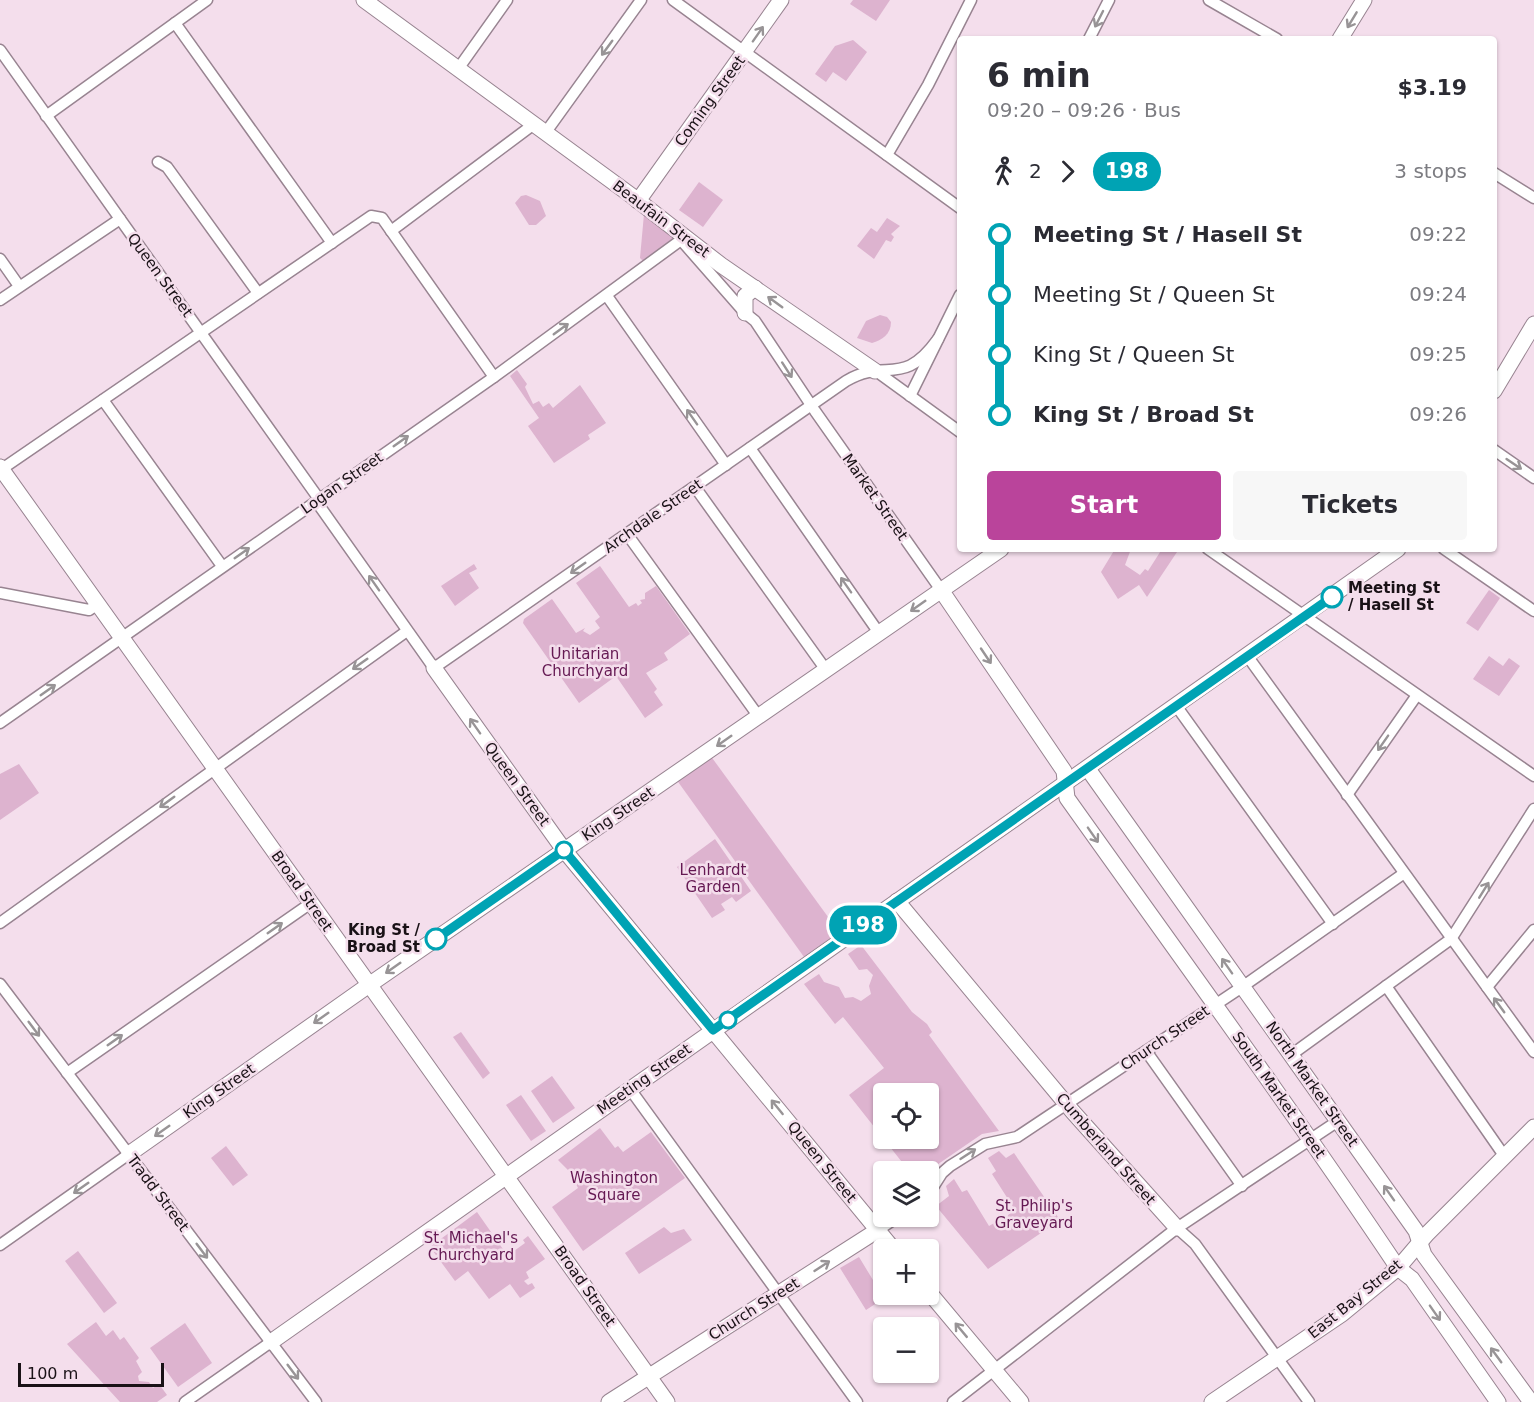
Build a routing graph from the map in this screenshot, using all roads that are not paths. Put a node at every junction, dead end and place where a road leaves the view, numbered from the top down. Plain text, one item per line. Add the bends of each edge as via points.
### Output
1 (207, 0) edge
2 (364, 0) edge
3 (507, 0) edge
4 (641, 0) edge
5 (674, 0) edge
6 (781, 0) edge
7 (971, 0) edge
8 (1109, 0) edge
9 (1209, 0) edge
10 (1364, 0) edge
11 (176, 23) junction
12 (1091, 36) edge
13 (1272, 36) edge
14 (1343, 36) edge
15 (0, 50) edge
16 (745, 53) junction
17 (458, 69) junction
18 (46, 116) junction
19 (540, 128) junction
20 (887, 155) junction
21 (158, 162) dead end
22 (1497, 175) edge
23 (1534, 198) edge
24 (638, 201) junction
25 (957, 206) edge
26 (120, 219) junction
27 (665, 222) junction
28 (391, 231) junction
29 (681, 240) junction
30 (332, 243) junction
31 (0, 259) edge
32 (19, 286) junction
33 (755, 288) junction
34 (258, 293) junction
35 (607, 296) junction
36 (0, 300) edge
37 (957, 301) edge
38 (745, 313) junction
39 (1534, 324) edge
40 (201, 332) junction
41 (938, 339) junction
42 (876, 371) junction
43 (494, 377) junction
44 (1497, 386) edge
45 (910, 396) junction
46 (103, 400) junction
47 (810, 405) junction
48 (957, 430) edge
49 (750, 448) junction
50 (1497, 452) edge
51 (726, 465) junction
52 (2, 471) edge
53 (1534, 478) edge
54 (695, 487) junction
55 (318, 500) junction
56 (627, 534) junction
57 (997, 552) edge
58 (1212, 552) edge
59 (1394, 552) edge
60 (1448, 552) edge
61 (222, 566) junction
62 (941, 590) junction
63 (0, 594) edge
64 (98, 604) junction
65 (1534, 611) edge
66 (1304, 617) junction
67 (407, 631) junction
68 (879, 633) junction
69 (122, 638) junction
70 (1248, 657) junction
71 (434, 669) junction
72 (826, 670) junction
73 (1417, 695) junction
74 (1177, 706) junction
75 (759, 717) junction
76 (0, 723) edge
77 (214, 768) junction
78 (1089, 769) junction
79 (1534, 776) edge
80 (1065, 785) junction
81 (1347, 795) junction
82 (1534, 809) edge
83 (564, 850) junction
84 (1403, 874) junction
85 (897, 901) junction
86 (311, 903) junction
87 (0, 923) edge
88 (1333, 924) junction
89 (1534, 930) edge
90 (1451, 939) junction
91 (0, 984) edge
92 (369, 985) junction
93 (1386, 986) junction
94 (1242, 987) junction
95 (1486, 987) junction
96 (1214, 1004) junction
97 (713, 1030) junction
98 (1146, 1051) junction
99 (1534, 1052) edge
100 (1291, 1055) junction
101 (67, 1073) junction
102 (630, 1089) junction
103 (1067, 1105) junction
104 (1338, 1121) junction
105 (1534, 1127) edge
106 (1311, 1140) junction
107 (129, 1154) junction
108 (1505, 1157) junction
109 (506, 1174) junction
110 (939, 1178) edge
111 (1242, 1186) junction
112 (882, 1227) edge
113 (1178, 1228) junction
114 (878, 1230) junction
115 (885, 1239) edge
116 (1420, 1242) junction
117 (0, 1245) edge
118 (1398, 1268) junction
119 (780, 1293) junction
120 (939, 1304) edge
121 (271, 1342) junction
122 (1277, 1359) junction
123 (994, 1370) junction
124 (648, 1376) junction
125 (185, 1402) edge
126 (316, 1402) edge
127 (609, 1402) edge
128 (667, 1402) edge
129 (857, 1402) edge
130 (953, 1402) edge
131 (1022, 1402) edge
132 (1212, 1402) edge
133 (1309, 1402) edge
134 (1498, 1402) edge
135 (1531, 1402) edge

1 - 11 street
2 - 17 street, Beaufain Street
3 - 17 street
4 -> 19 street
5 - 16 street
16 -> 6 street, Coming Street
7 - 20 street
8 -> 12 street
9 - 13 street
10 -> 14 street
11 - 18 street
11 - 30 street
15 - 18 street, Queen Street
16 - 20 street
16 - 24 street, Coming Street
17 - 19 street, Beaufain Street
18 - 26 street, Queen Street
19 - 24 street, Beaufain Street
19 - 28 street
20 - 25 street
21 - 34 street via 167,166
22 - 23 street
24 - 27 street, Beaufain Street
26 - 32 street
26 - 40 street, Queen Street
27 - 29 street, Market Street
27 - 33 street, Beaufain Street
28 - 30 street via 382,218 371,216
28 - 43 street
29 - 35 street, Logan Street
29 - 38 street, Market Street
30 - 34 street
31 - 32 street
32 - 36 street
33 - 38 street via 745,296
42 -> 33 street, Beaufain Street
34 - 40 street
43 -> 35 street, Logan Street
51 -> 35 street
37 - 41 street
38 -> 47 street, Market Street via 755,321
39 - 44 street
40 - 46 street
40 - 55 street, Queen Street
41 - 42 street, Archdale Street via 918,363 900,370
41 - 45 street
42 - 45 street, Beaufain Street
42 - 47 street, Archdale Street via 852,377
55 -> 43 street, Logan Street
45 - 48 street, Beaufain Street
46 - 52 street
46 - 61 street
47 - 49 street, Archdale Street
47 - 62 street, Market Street
49 - 51 street, Archdale Street
68 -> 49 street
50 -> 53 street
51 - 54 street, Archdale Street
52 - 64 street, Broad Street
54 - 56 street, Archdale Street
54 - 72 street
61 -> 55 street, Logan Street
67 -> 55 street, Queen Street
56 -> 71 street, Archdale Street
56 - 75 street
57 - 62 street, King Street
58 - 66 street
59 - 66 street, Meeting Street
60 - 65 street
61 - 69 street, Logan Street
62 -> 68 street, King Street
62 -> 80 street, Market Street via 1064,771
63 - 64 street via 89,610
64 - 69 street, Broad Street
66 - 70 street, Meeting Street
66 - 73 street
67 - 71 street, Queen Street
67 -> 77 street
68 - 72 street, King Street
76 -> 69 street, Logan Street
69 - 77 street, Broad Street
70 - 74 street, Meeting Street
70 - 81 street
83 -> 71 street, Queen Street
72 - 75 street, King Street
73 - 79 street
73 -> 81 street
74 - 78 street, Meeting Street
74 - 88 street
75 -> 83 street, King Street
77 - 86 street, Broad Street
77 -> 87 street
78 - 80 street, Meeting Street
94 -> 78 street, North Market Street
80 - 85 street, Meeting Street
80 -> 96 street, South Market Street via 1066,798
81 - 84 street
90 -> 82 street
83 -> 92 street, King Street
83 - 97 street, Queen Street
84 - 88 street, Church Street
84 - 90 street
85 - 97 street, Meeting Street
85 - 103 street, Cumberland Street
86 - 92 street, Broad Street
101 -> 86 street
88 - 94 street, Church Street
89 - 95 street
90 - 93 street
90 - 95 street
91 -> 101 street, Tradd Street
92 -> 107 street, King Street
92 - 109 street, Broad Street
93 - 100 street
93 - 108 street
94 - 96 street, Church Street
94 - 100 street, North Market Street
99 -> 95 street
96 - 98 street, Church Street
96 - 106 street, South Market Street
97 - 102 street, Meeting Street
114 -> 97 street, Queen Street
98 - 103 street, Church Street
98 - 111 street
100 - 104 street, North Market Street
101 - 107 street, Tradd Street
102 - 109 street, Meeting Street
102 - 119 street
110 -> 103 street, Church Street via 985,1144 1014,1139
103 - 113 street, Cumberland Street
104 - 106 street
116 -> 104 street, North Market Street
105 - 108 street, East Bay Street
106 - 111 street
106 - 118 street, South Market Street
107 -> 117 street, King Street
107 -> 121 street, Tradd Street
108 - 116 street, East Bay Street
109 - 121 street, Meeting Street
109 - 124 street, Broad Street
111 - 113 street
112 - 114 street, Church Street
113 - 122 street, Cumberland Street via 1195,1244
113 - 123 street
114 - 115 street, Queen Street
119 -> 114 street, Church Street
116 - 118 street, East Bay Street
135 -> 116 street, North Market Street via 1424,1255
118 - 122 street, East Bay Street
118 -> 134 street, South Market Street via 1412,1279
119 - 124 street, Church Street
119 - 129 street
123 -> 120 street
121 - 125 street, Meeting Street
121 -> 126 street, Tradd Street
122 - 132 street, East Bay Street
122 - 133 street, Cumberland Street
123 - 130 street
123 - 131 street
124 - 127 street, Church Street
124 - 128 street, Broad Street

